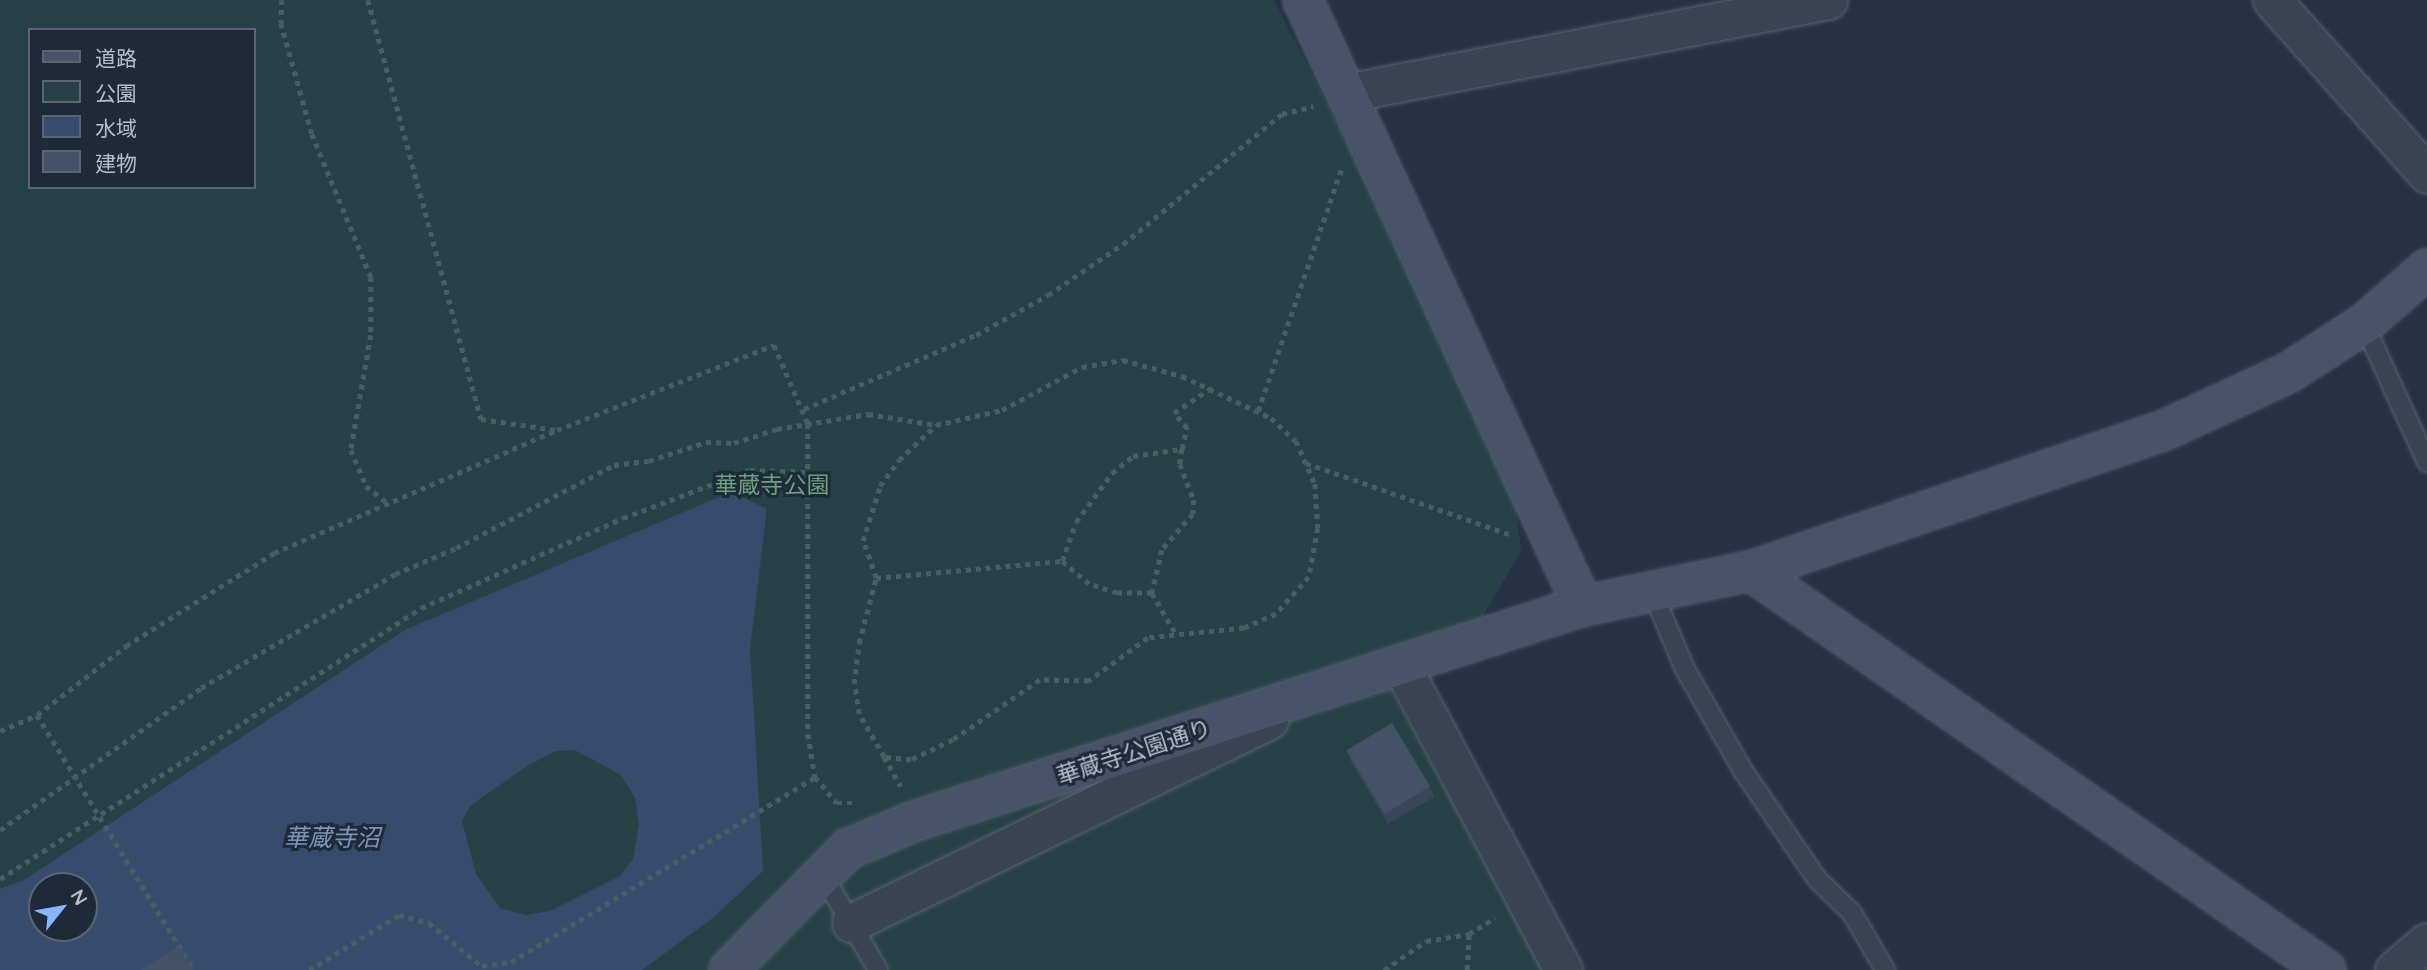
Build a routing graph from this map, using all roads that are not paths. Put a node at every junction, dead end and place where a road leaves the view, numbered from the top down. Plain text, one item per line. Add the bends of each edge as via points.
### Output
1 (1303, 0) edge
2 (1828, 0) edge
3 (2273, 0) edge
4 (1337, 98) junction
5 (2427, 174) edge
6 (2427, 269) edge
7 (2364, 324) junction
8 (2427, 462) edge
9 (1751, 570) junction
10 (1652, 591) junction
11 (1583, 606) junction
12 (1402, 667) junction
13 (1333, 689) junction
14 (823, 875) junction
15 (851, 923) junction
16 (2427, 942) edge
17 (729, 970) edge
18 (878, 970) edge
19 (1563, 970) edge
20 (1885, 970) edge
21 (2326, 970) edge
22 (2394, 970) edge

1 - 4 street
2 - 4 street via 1770,8
3 - 5 street
4 - 11 street
6 - 7 street, 華蔵寺公園通り
7 - 8 lane
7 - 9 street, 華蔵寺公園通り via 2288,373 2165,430
9 - 10 street, 華蔵寺公園通り
9 - 21 street
10 - 11 street, 華蔵寺公園通り
10 - 20 lane via 1685,669 1742,769 1816,879 1852,913
11 - 12 street, 華蔵寺公園通り
12 - 13 street, 華蔵寺公園通り
12 - 19 street
13 - 14 street, 華蔵寺公園通り via 892,830 848,849
13 - 15 street
14 - 15 lane
14 - 17 street, 華蔵寺公園通り
15 - 18 lane
16 - 22 street

